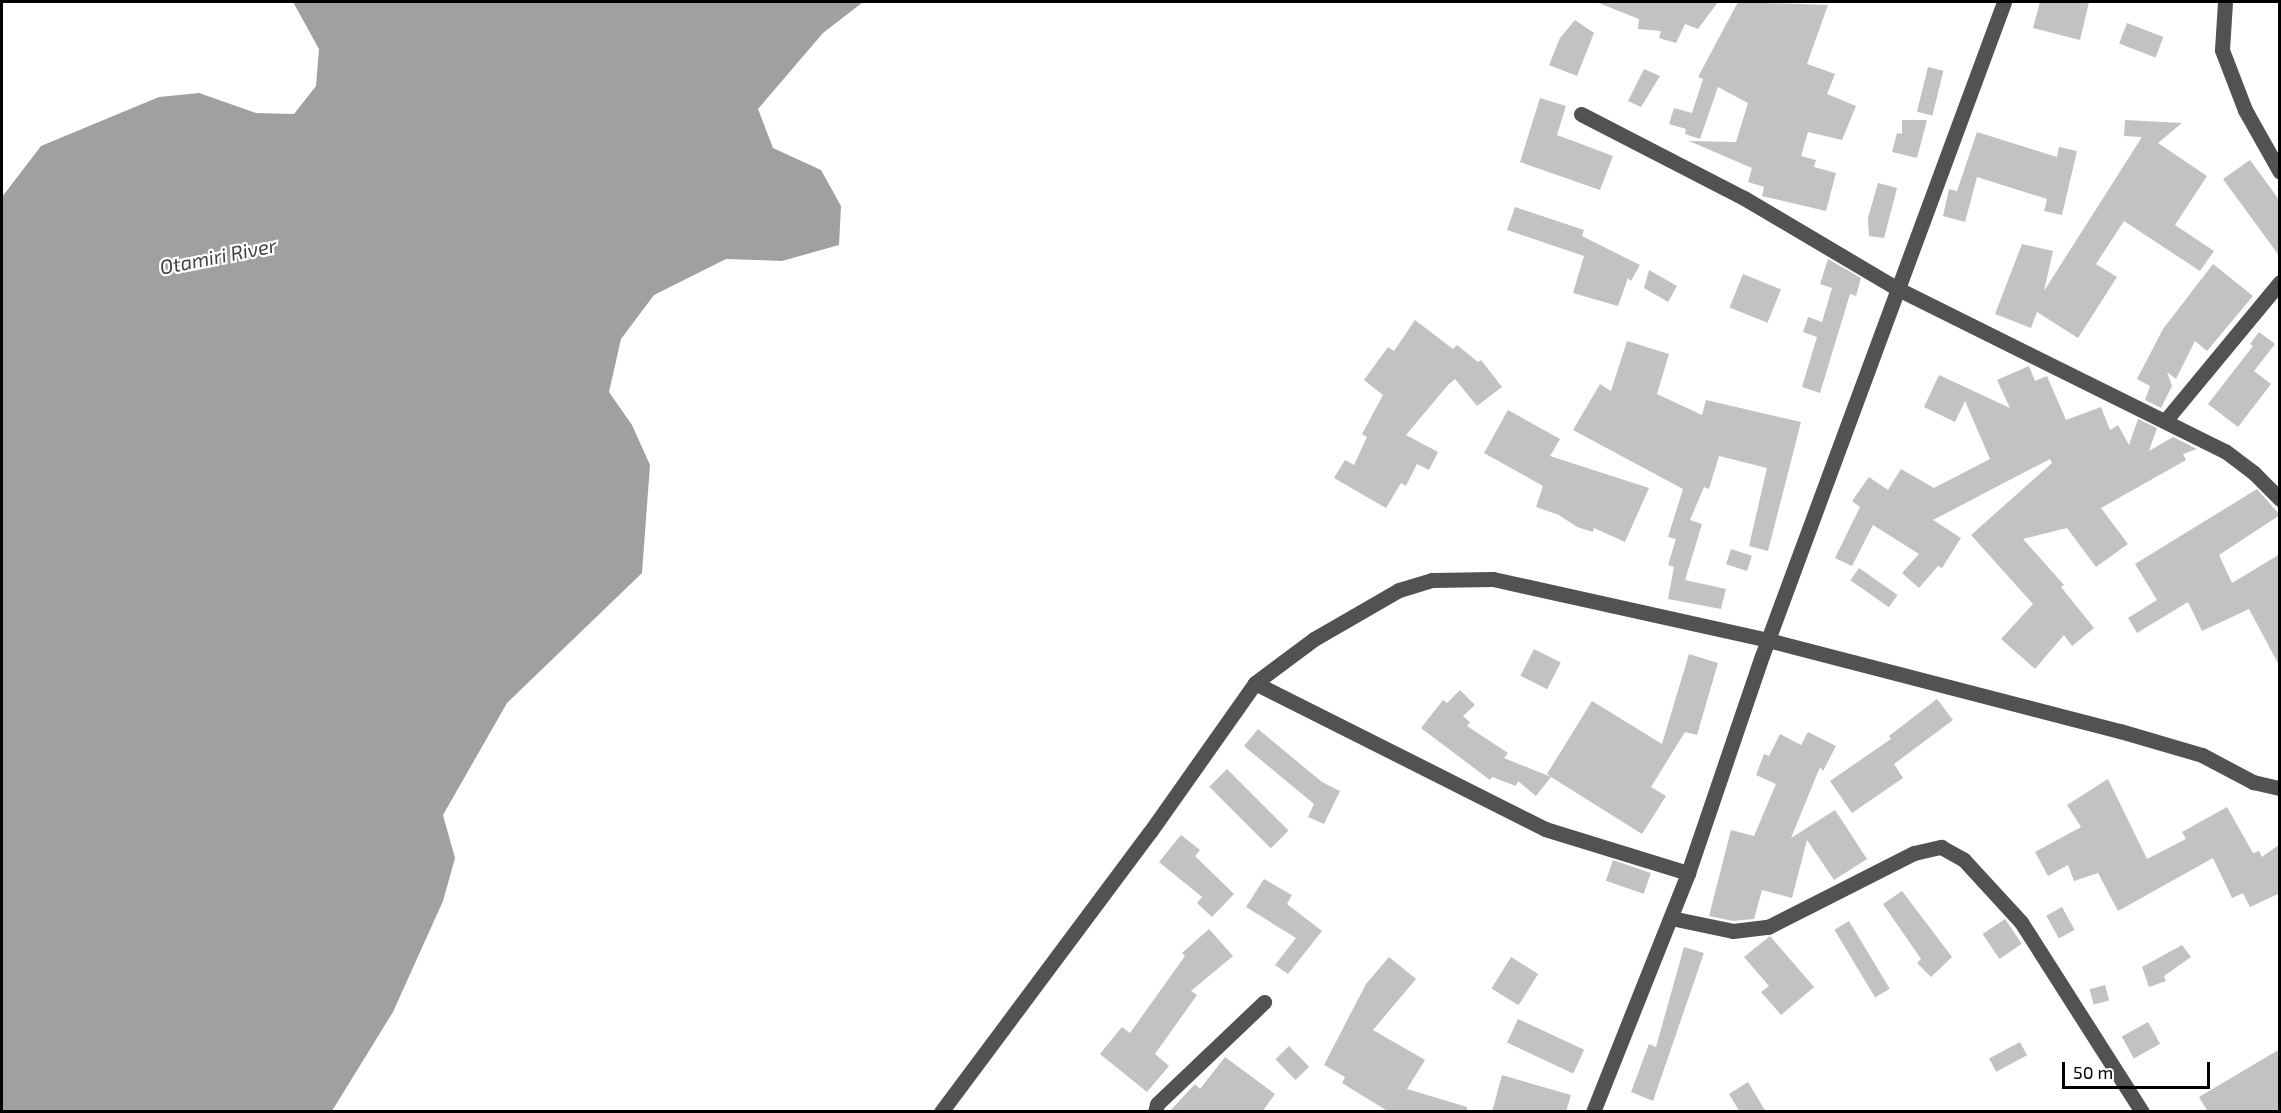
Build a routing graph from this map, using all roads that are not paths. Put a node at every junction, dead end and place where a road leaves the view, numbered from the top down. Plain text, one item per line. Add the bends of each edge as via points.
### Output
1 (2004, 2) edge
2 (2225, 2) edge
3 (1581, 114) dead end
4 (2280, 172) edge
5 (2280, 282) edge
6 (1898, 289) junction
7 (2165, 421) junction
8 (2280, 499) edge
9 (1768, 640) junction
10 (1255, 682) junction
11 (2280, 788) edge
12 (1688, 873) junction
13 (1671, 918) junction
14 (1264, 1002) dead end
15 (941, 1112) edge
16 (1155, 1112) edge
17 (1593, 1112) edge
18 (2142, 1112) edge

1 - 6 street
2 - 4 street via 2222,50 2246,110
3 - 6 street via 1744,198
5 - 7 street
6 - 7 street
6 - 9 street
7 - 8 street via 2225,451
9 - 10 street via 1493,579 1432,580 1399,590 1323,633
9 - 11 street via 2006,699 2172,746 2202,755 2253,782
9 - 12 street
10 - 12 street via 1545,829
10 - 15 street via 1136,851
12 - 13 street
13 - 17 street
13 - 18 street via 1733,931 1768,927 1914,853 1941,847 1964,860 2021,922
14 - 16 street via 1157,1104

